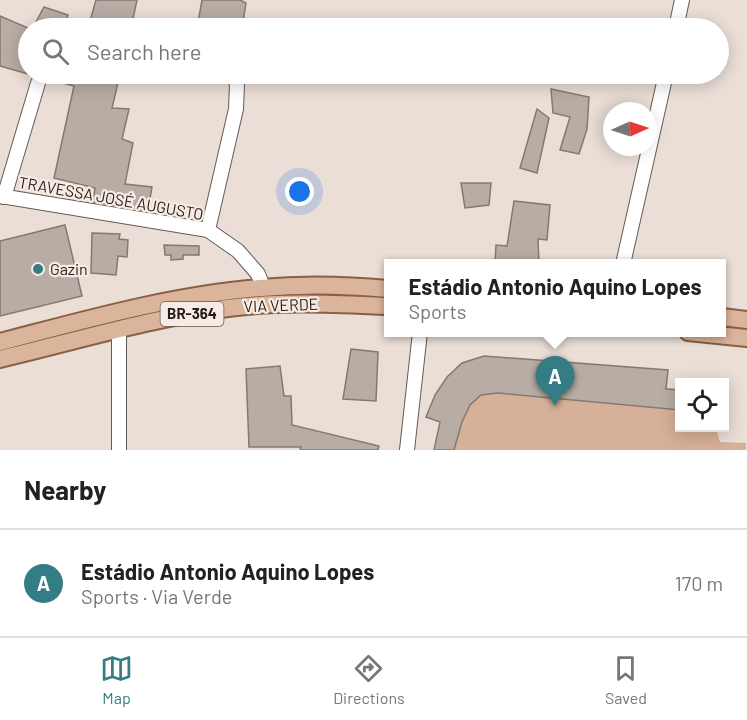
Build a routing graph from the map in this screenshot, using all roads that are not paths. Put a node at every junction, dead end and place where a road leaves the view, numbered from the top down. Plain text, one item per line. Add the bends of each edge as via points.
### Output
1 (682, 0) edge
2 (678, 18) edge
3 (38, 84) edge
4 (237, 84) edge
5 (664, 84) edge
6 (2, 196) edge
7 (208, 230) junction
8 (624, 259) edge
9 (263, 287) junction
10 (384, 289) edge
11 (384, 306) edge
12 (726, 318) edge
13 (747, 320) edge
14 (119, 330) junction
15 (726, 336) edge
16 (420, 337) edge
17 (747, 338) edge
18 (0, 342) edge
19 (0, 359) edge
20 (119, 450) edge
21 (407, 450) edge

1 - 2 street
3 - 6 street
4 - 7 street via 236,109
5 - 8 street
6 - 7 street, TRAVESSA JOSÉ AUGUSTO
7 - 9 street, TRAVESSA JOSÉ AUGUSTO via 238,251 258,274
9 - 10 main road, VIA VERDE / BR-364
9 - 18 main road, VIA VERDE / BR-364 via 111,314
11 - 14 main road, VIA VERDE / BR-364 via 261,305 171,317
12 - 13 main road
14 - 19 main road, VIA VERDE / BR-364
14 - 20 street
15 - 17 main road
16 - 21 street

